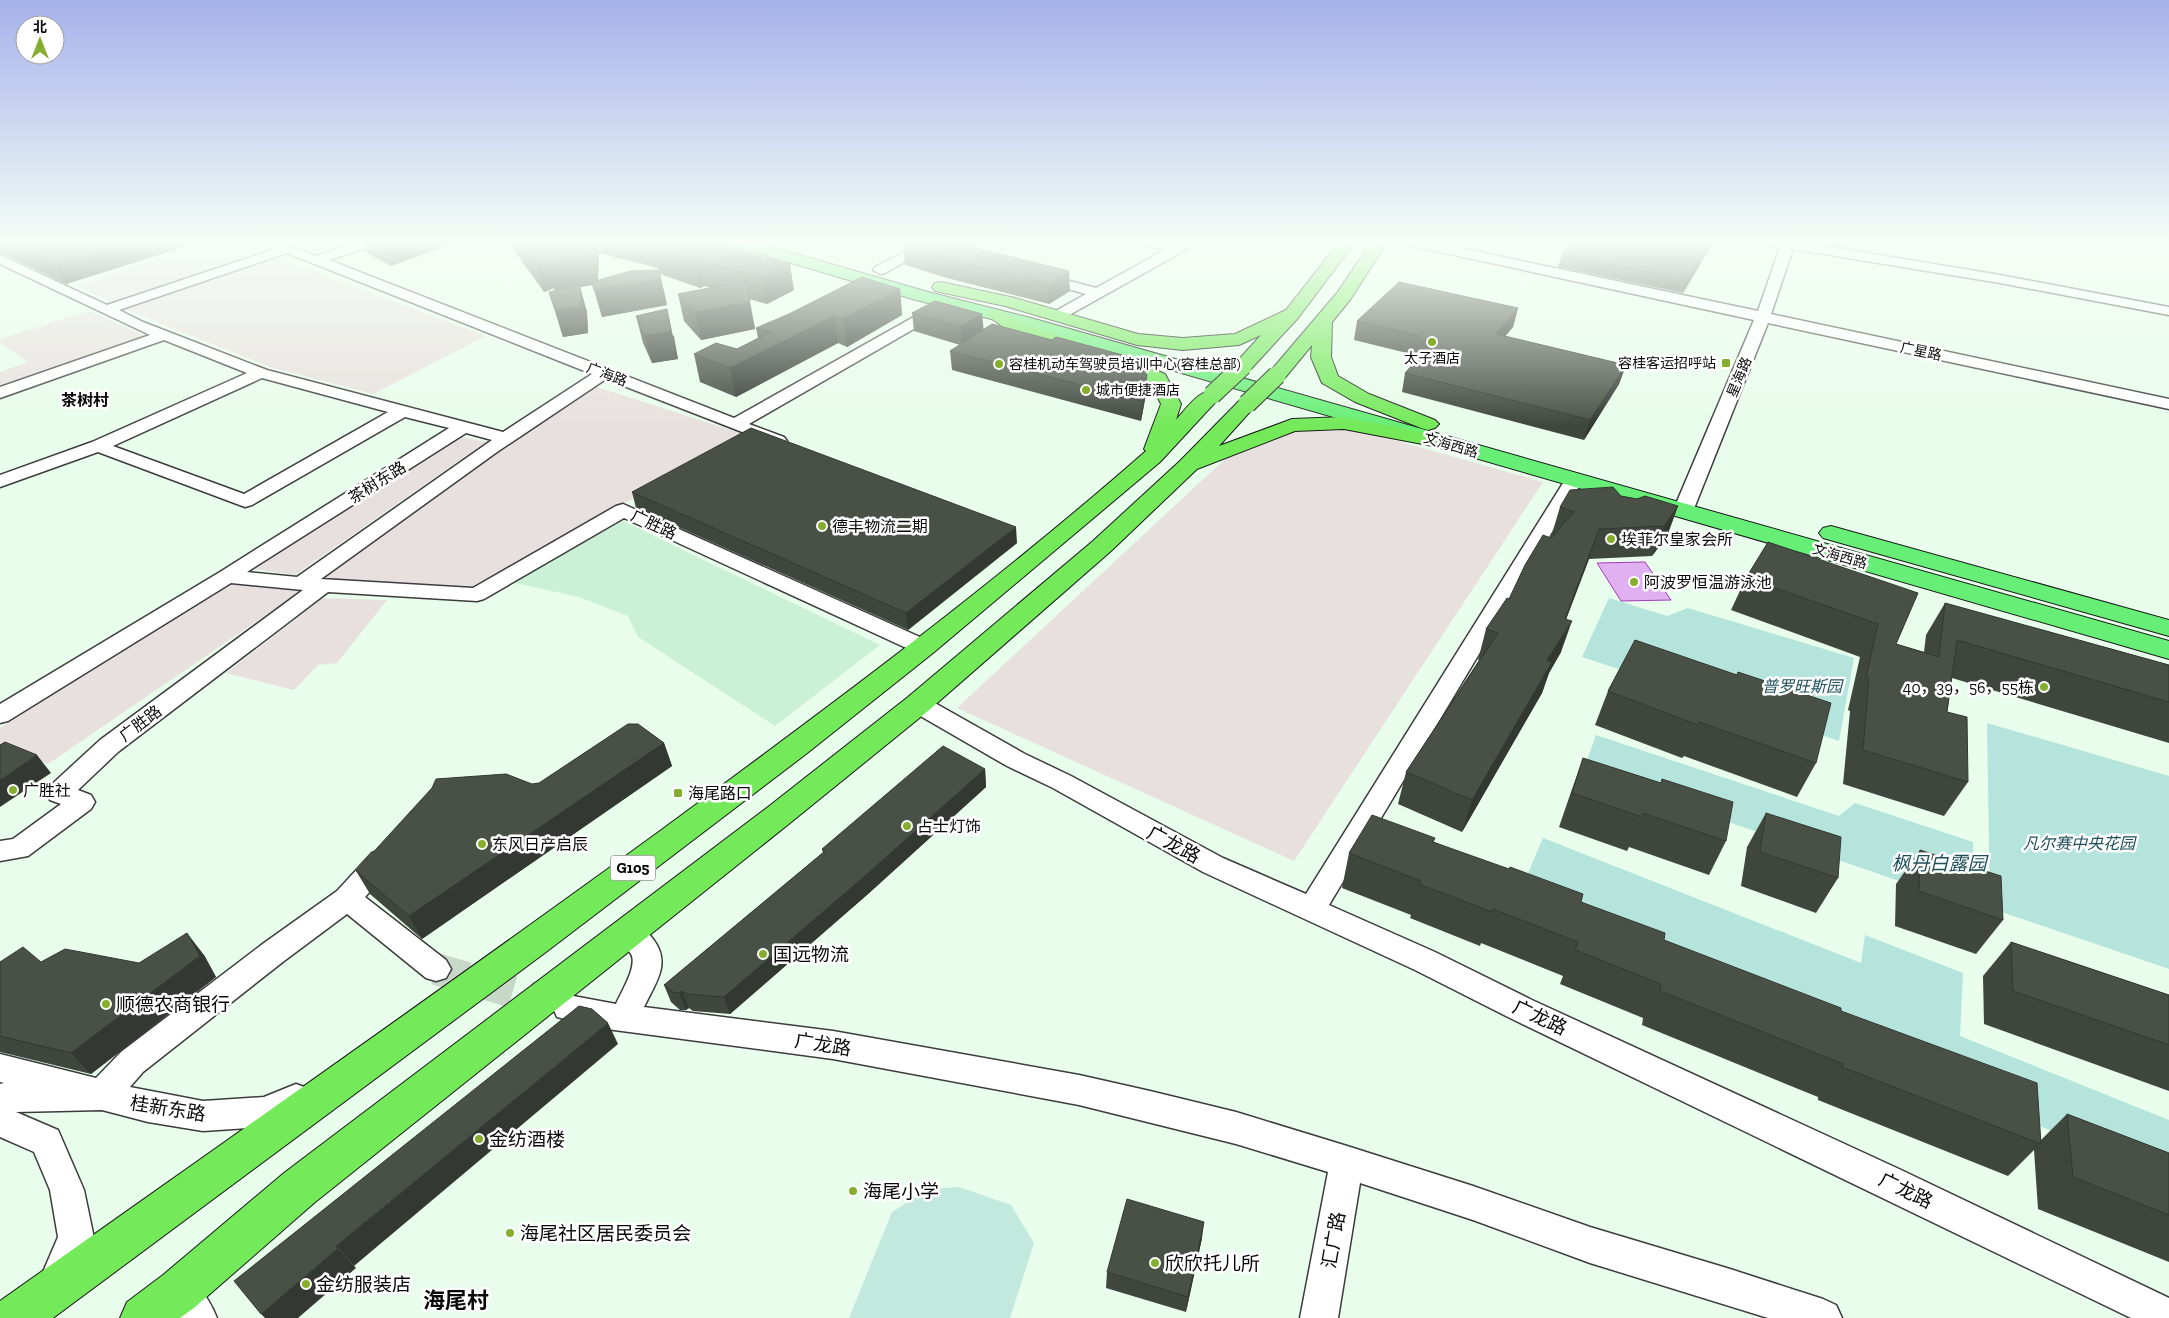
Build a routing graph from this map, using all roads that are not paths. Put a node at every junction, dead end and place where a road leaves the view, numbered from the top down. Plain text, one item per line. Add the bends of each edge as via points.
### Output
1 (90, 303) edge
2 (128, 303) edge
3 (425, 303) edge
4 (933, 303) edge
5 (964, 303) edge
6 (975, 303) edge
7 (1011, 303) edge
8 (1082, 303) edge
9 (1301, 303) edge
10 (1339, 303) edge
11 (1696, 303) edge
12 (1769, 303) edge
13 (2124, 303) edge
14 (106, 310) junction
15 (2169, 311) edge
16 (1292, 314) junction
17 (996, 315) junction
18 (1057, 316) junction
19 (1764, 317) junction
20 (1323, 322) junction
21 (164, 335) junction
22 (604, 372) junction
23 (261, 373) junction
24 (0, 394) edge
25 (2169, 404) edge
26 (402, 411) junction
27 (736, 424) junction
28 (463, 427) junction
29 (1431, 432) junction
30 (506, 438) junction
31 (98, 446) junction
32 (791, 446) edge
33 (1152, 457) junction
34 (1188, 466) junction
35 (1574, 480) junction
36 (0, 481) edge
37 (1686, 503) junction
38 (227, 576) junction
39 (313, 585) junction
40 (2169, 628) edge
41 (923, 647) junction
42 (2169, 650) edge
43 (918, 704) junction
44 (0, 715) edge
45 (400, 839) edge
46 (0, 851) edge
47 (347, 899) junction
48 (1312, 908) junction
49 (628, 932) junction
50 (436, 969) tunnel mouth
51 (568, 1008) tunnel mouth
52 (625, 1017) junction
53 (0, 1068) edge
54 (348, 1077) junction
55 (102, 1095) junction
56 (0, 1099) edge
57 (0, 1121) edge
58 (1347, 1162) junction
59 (188, 1304) edge
60 (31, 1307) edge
61 (1808, 1315) edge
62 (2169, 1317) edge
63 (143, 1318) edge
64 (1319, 1318) edge

1 - 14 street
2 - 14 street
3 - 22 street, 广海路
4 - 27 street
5 - 17 main road, 文海西路
6 - 29 main road, 文海西路 via 1058,323
7 - 18 highway
8 - 18 street
9 - 16 highway, G105
10 - 20 highway
11 - 19 street, 广星路
12 - 19 street, 星海路
13 - 15 street
14 - 21 street
16 - 18 highway via 1239,339 1183,344 1137,339
16 - 33 highway, G105, bridge
17 - 29 main road, 文海西路
17 - 33 highway via 1014,326 1158,378 1171,404
19 - 25 street, 广星路
19 - 37 street, 星海路
20 - 29 highway via 1322,357 1329,379
20 - 34 highway, G105, bridge via 1277,375
21 - 23 street
21 - 24 street
22 - 27 street, 广海路
22 - 30 street
23 - 26 street
23 - 31 street
26 - 28 street
26 - 31 street via 245,501
27 - 32 street, 广海路
28 - 30 street
28 - 38 street, 茶树东路
29 - 34 highway via 1344,423 1292,425
29 - 35 main road, 文海西路
29 - 37 main road, 文海西路
30 - 39 street
31 - 36 street
33 - 41 highway, G105
34 - 43 highway, G105 via 1102,546
35 - 37 main road, 文海西路
35 - 48 street
37 - 40 main road, 文海西路
37 - 42 main road, 文海西路
38 - 39 street, 广胜路
38 - 44 street, 茶树东路
39 - 41 street, 广胜路 via 477,595 623,510
39 - 46 street, 广胜路 via 109,746 59,793 82,802 19,849
41 - 54 highway, G105 via 796,747
43 - 48 street, 广龙路 via 1213,865
43 - 49 highway, G105
45 - 47 street
47 - 50 street
47 - 55 street via 132,1062
48 - 62 street, 广龙路
49 - 52 street via 641,944 649,966
49 - 59 highway, G105 via 298,1188
51 - 52 street, 广龙路
52 - 58 street, 广龙路 via 833,1045 1080,1090 1195,1117
53 - 55 street, 桂新东路
54 - 55 street, 桂新东路 via 265,1112 203,1116
54 - 60 highway, G105
55 - 56 street, 桂新东路
57 - 60 street via 46,1141 67,1190 76,1238
58 - 61 street, 广龙路
58 - 64 street, 汇广路
59 - 63 highway, G105

